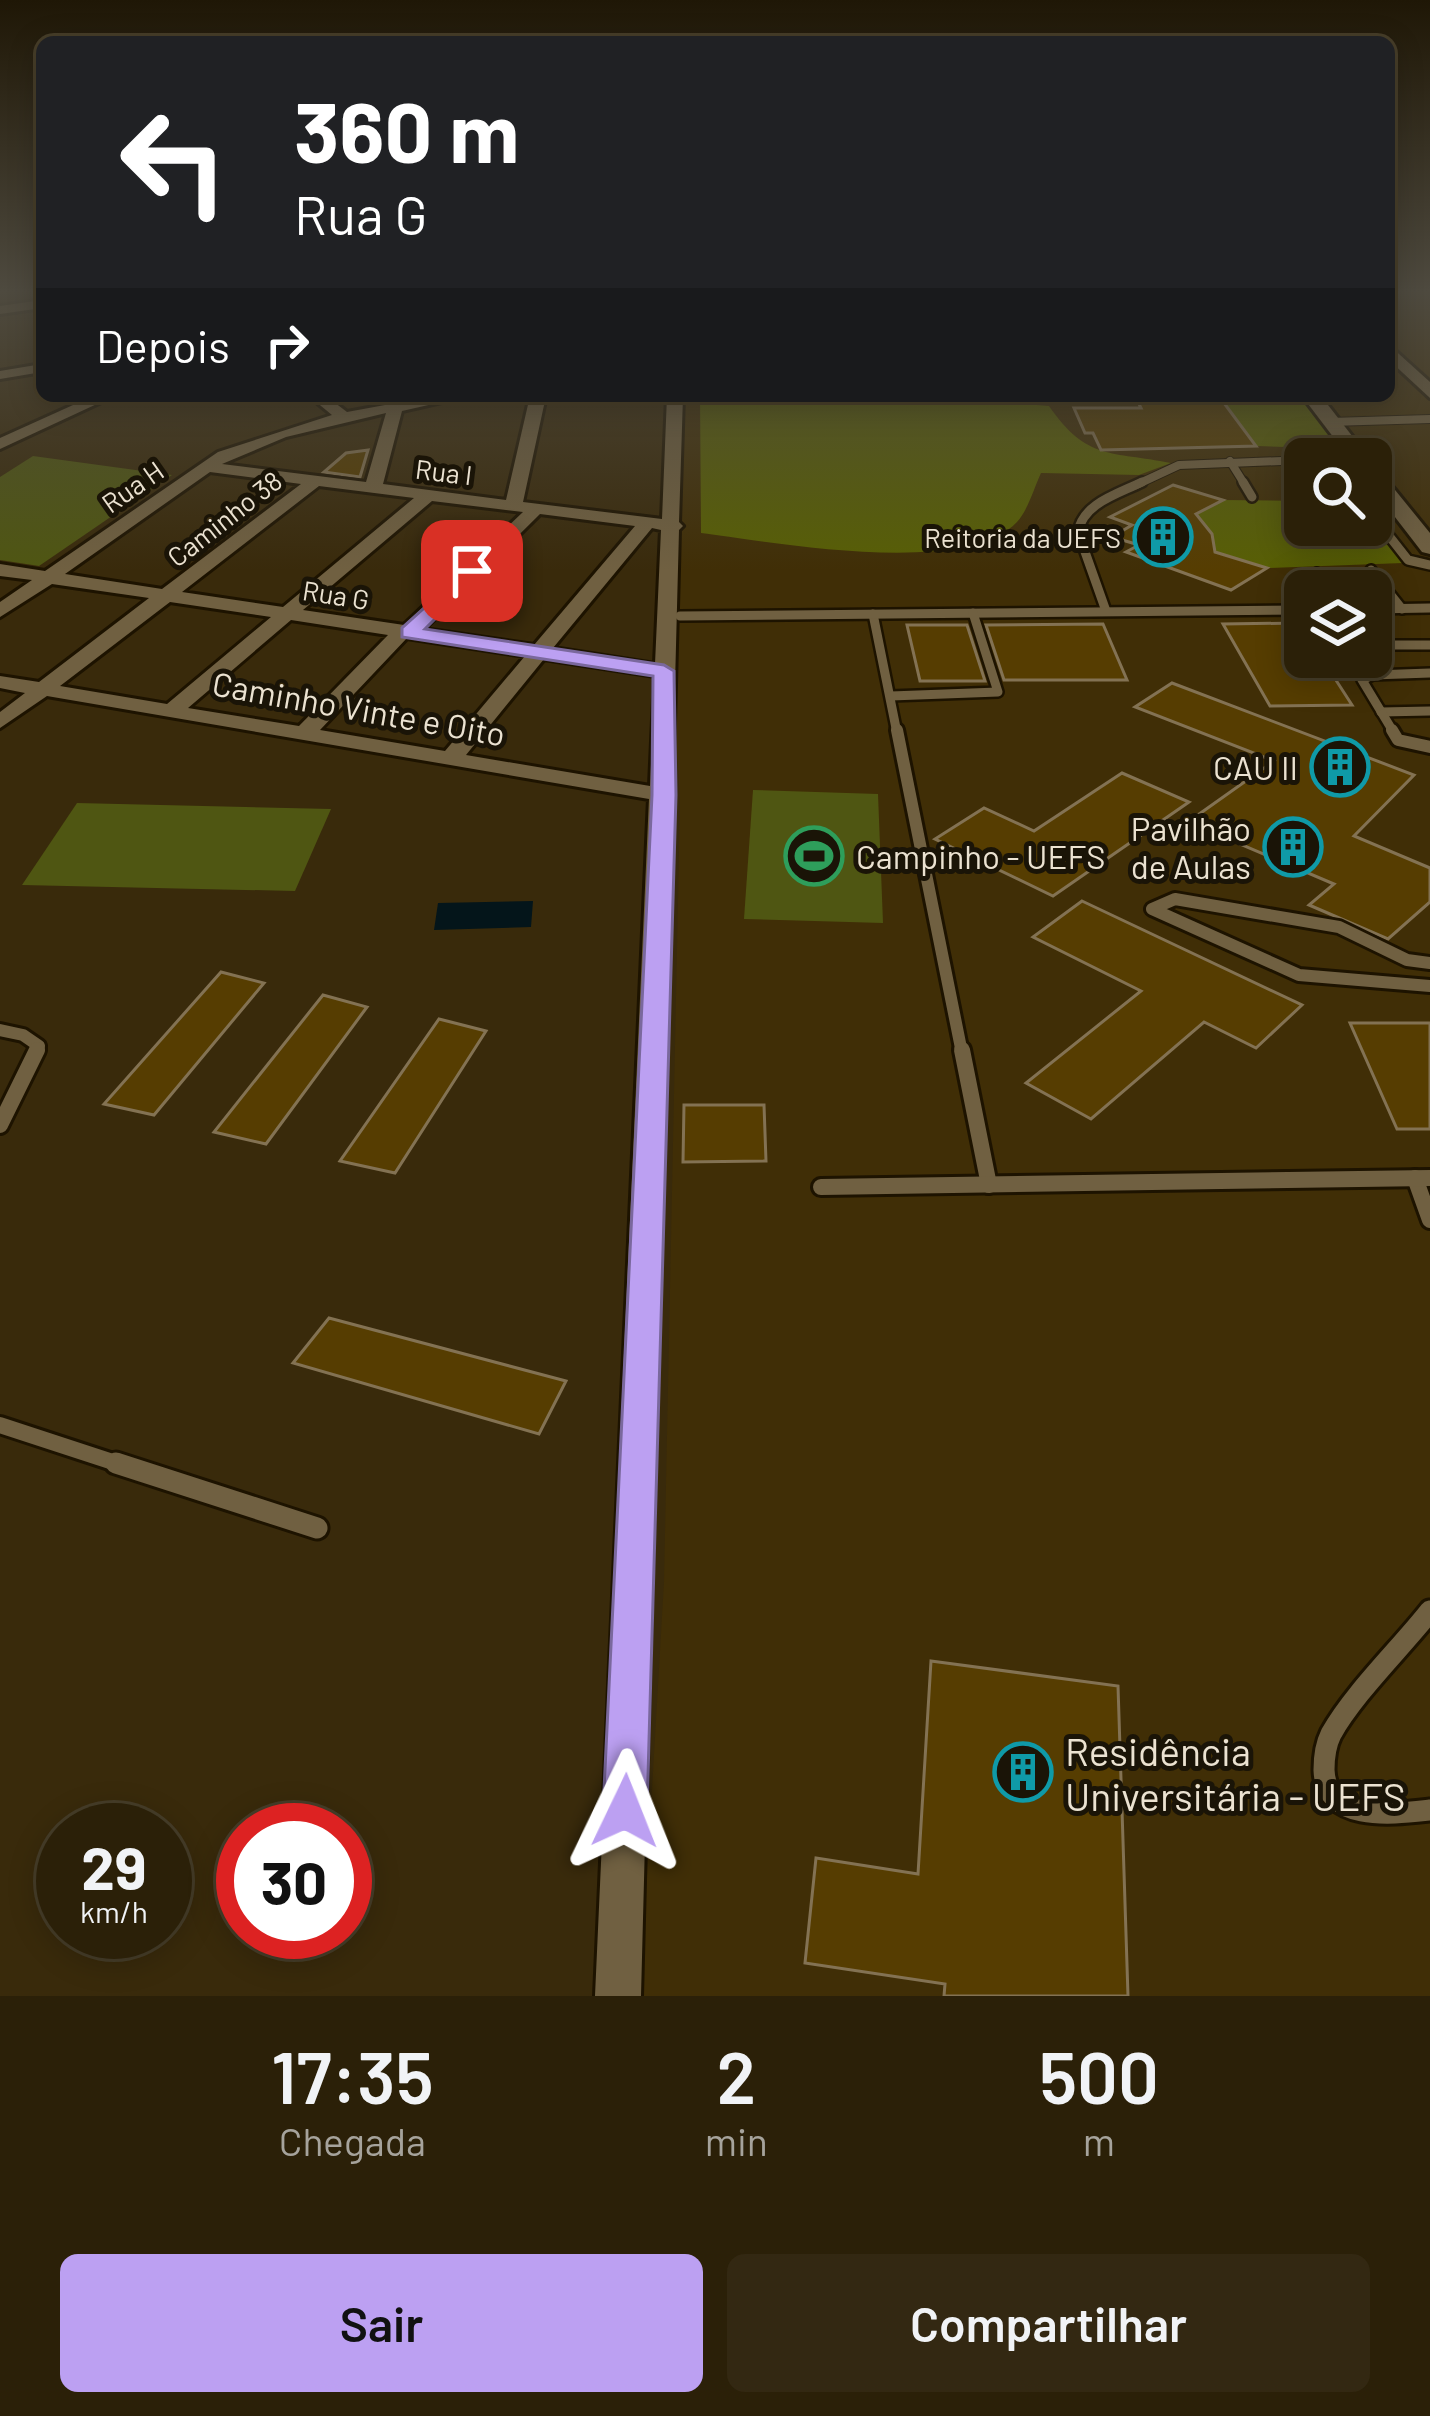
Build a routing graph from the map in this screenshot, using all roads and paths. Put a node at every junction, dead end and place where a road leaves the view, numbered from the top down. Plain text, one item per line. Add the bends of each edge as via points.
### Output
1 (93, 402) edge
2 (325, 402) edge
3 (428, 402) edge
4 (537, 402) edge
5 (675, 402) edge
6 (1315, 402) edge
7 (395, 409) junction
8 (346, 419) junction
9 (1430, 419) edge
10 (1330, 422) junction
11 (1343, 438) edge
12 (0, 444) edge
13 (1284, 460) edge
14 (1230, 461) junction
15 (207, 467) junction
16 (315, 481) junction
17 (374, 489) junction
18 (427, 496) junction
19 (1252, 497) dead end
20 (513, 507) junction
21 (1392, 509) edge
22 (535, 510) junction
23 (647, 523) junction
24 (674, 526) junction
25 (1392, 540) edge
26 (1430, 547) edge
27 (1430, 566) edge
28 (0, 570) edge
29 (48, 577) junction
30 (1392, 596) edge
31 (166, 598) junction
32 (1430, 608) edge
33 (1392, 609) edge
34 (1402, 609) junction
35 (1284, 610) edge
36 (0, 611) edge
37 (1106, 611) junction
38 (973, 613) junction
39 (288, 614) junction
40 (873, 614) junction
41 (674, 616) junction
42 (406, 632) junction
43 (1392, 645) edge
44 (1430, 645) edge
45 (541, 652) junction
46 (664, 671) junction
47 (1430, 673) edge
48 (0, 682) edge
49 (42, 689) junction
50 (890, 696) junction
51 (174, 709) junction
52 (1430, 711) edge
53 (1381, 712) junction
54 (0, 722) edge
55 (305, 733) junction
56 (1430, 747) edge
57 (452, 757) junction
58 (664, 795) junction
59 (1430, 964) edge
60 (1430, 986) edge
61 (0, 1030) edge
62 (0, 1125) edge
63 (1422, 1178) edge
64 (989, 1185) junction
65 (821, 1187) dead end
66 (1430, 1220) edge
67 (0, 1425) edge
68 (317, 1528) dead end
69 (1430, 1611) edge
70 (1430, 1810) edge
71 (618, 1996) edge

1 - 12 street
2 - 8 street
3 - 7 street, Rua H
4 - 20 street
5 - 24 street
6 - 10 street
7 - 8 street, Rua H
7 - 17 street
8 - 15 street, Rua H via 272,435
9 - 10 lane
10 - 11 street
13 - 14 lane
14 - 19 lane
14 - 37 lane via 1179,464 1087,511 1078,532
15 - 16 street, Rua I
15 - 29 street, Rua H
16 - 17 street, Rua I
16 - 31 street, Caminho 38
17 - 18 street, Rua I
18 - 20 street, Rua I
18 - 39 street
20 - 22 street, Rua I
21 - 26 street
22 - 23 street, Rua I
22 - 42 street
23 - 24 street, Rua I
23 - 45 street
24 - 41 street
25 - 27 lane via 1408,560
28 - 29 street, Rua G
29 - 31 street, Rua G
29 - 36 street, Rua H
30 - 34 lane
31 - 39 street, Rua G
31 - 49 street, Caminho 38
32 - 34 lane
33 - 34 lane
35 - 37 lane
37 - 38 lane
38 - 40 lane
38 - 50 lane via 998,692
39 - 42 street, Rua G
39 - 51 street
40 - 41 lane
40 - 50 lane
41 - 46 street
42 - 45 street, Rua G
42 - 55 street
43 - 44 lane
45 - 46 street, Rua G
45 - 57 street
46 - 58 street
47 - 53 lane via 1362,680
48 - 49 street, Caminho Vinte e Oito
49 - 51 street, Caminho Vinte e Oito
49 - 54 street, Caminho 38
50 - 64 lane
51 - 55 street, Caminho Vinte e Oito
52 - 53 lane
53 - 56 lane via 1398,740
55 - 57 street, Caminho Vinte e Oito
57 - 58 street, Caminho Vinte e Oito
58 - 71 street
59 - 60 lane via 1339,927 1175,899 1152,909 1298,975
61 - 62 lane via 39,1046
63 - 64 lane
63 - 66 lane
64 - 65 lane
67 - 68 lane
69 - 70 lane via 1324,1753 1325,1775 1346,1807 1382,1816

